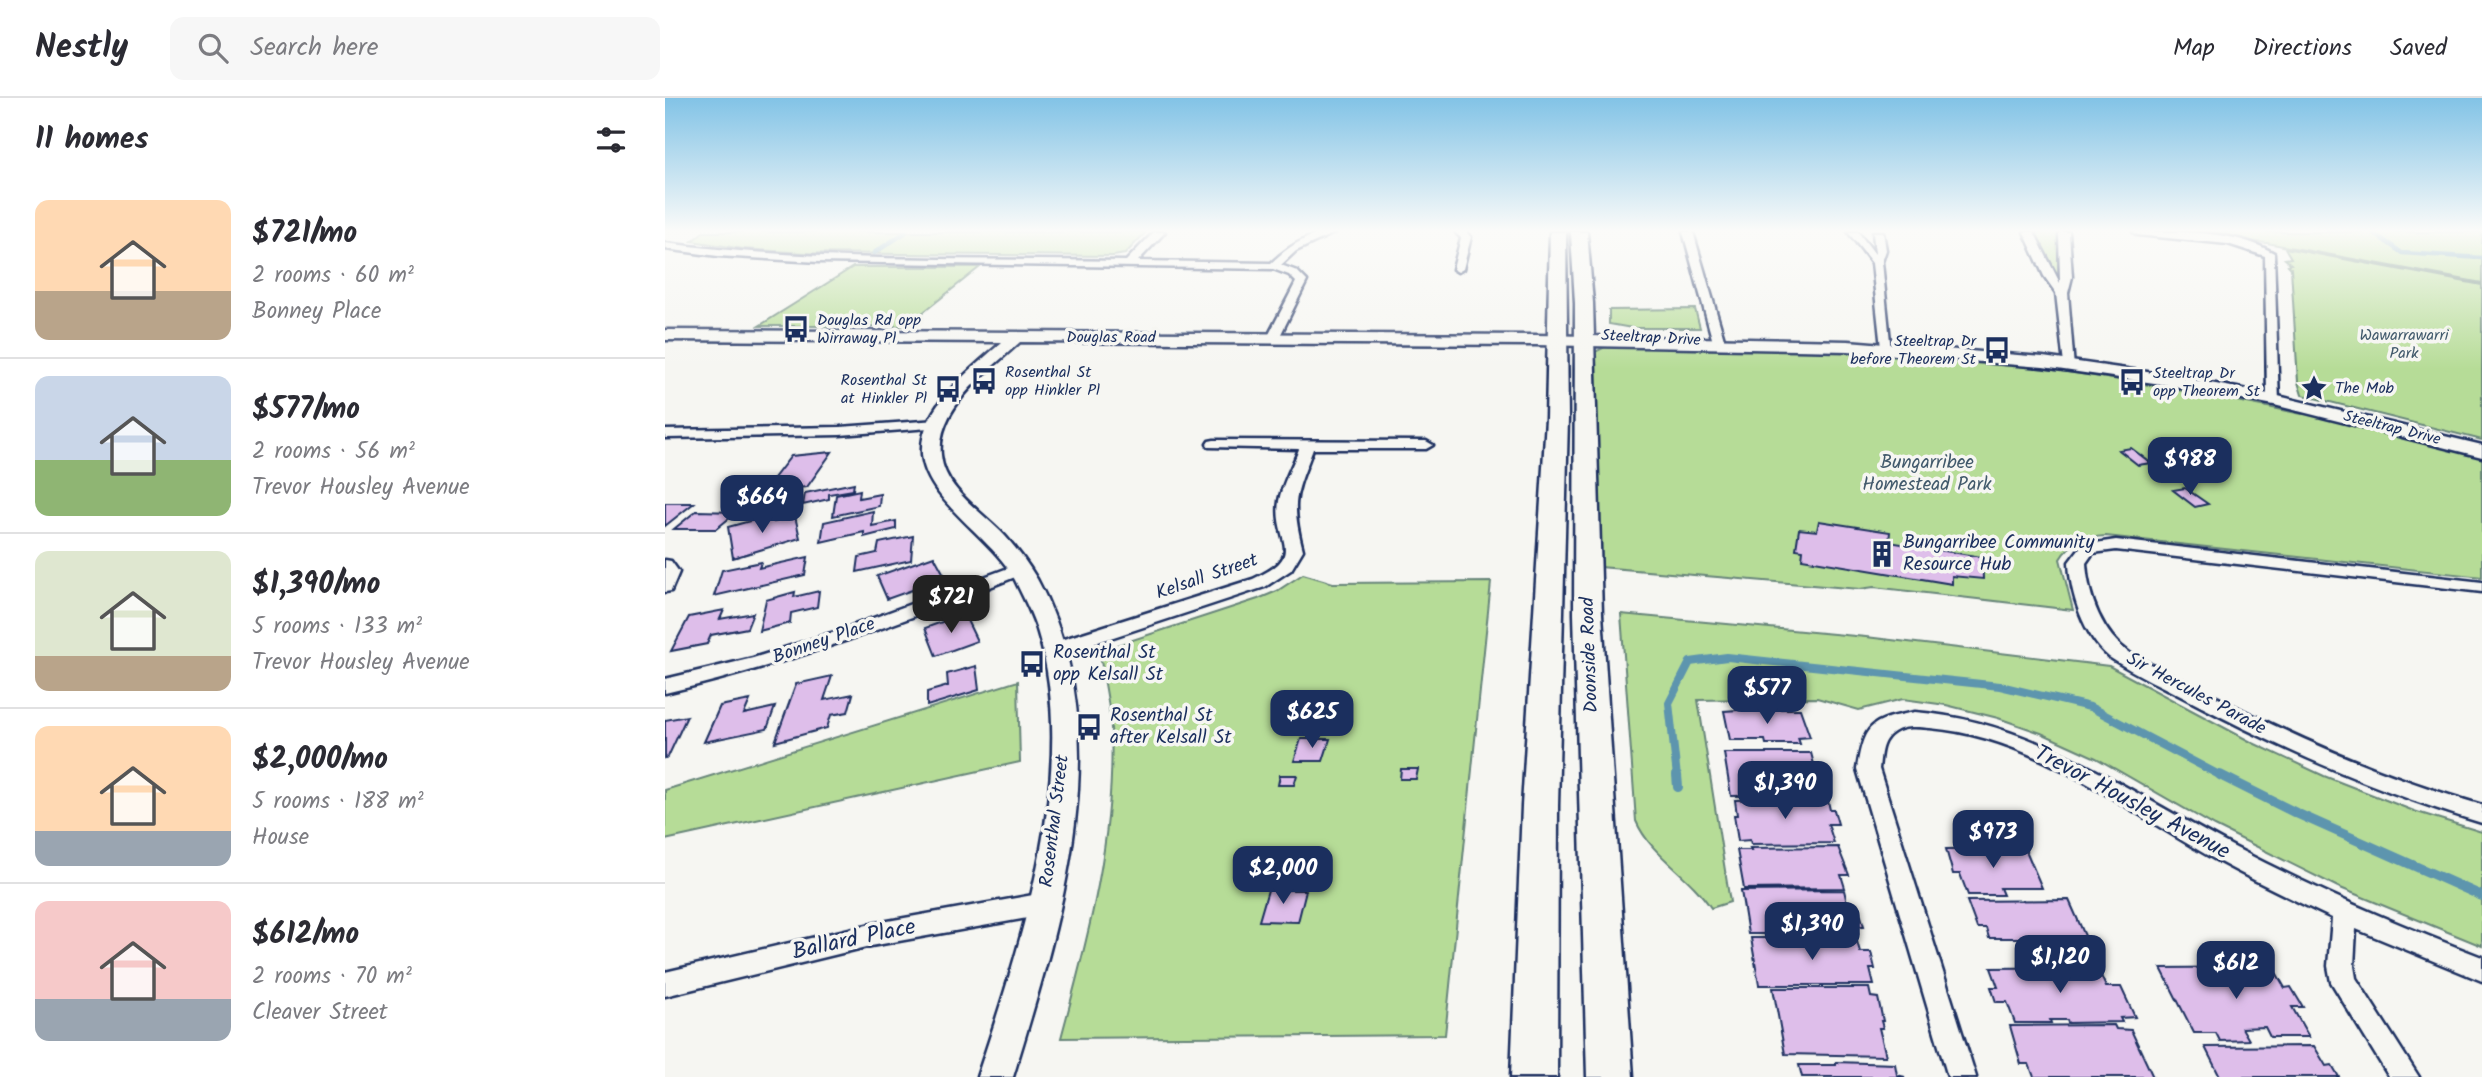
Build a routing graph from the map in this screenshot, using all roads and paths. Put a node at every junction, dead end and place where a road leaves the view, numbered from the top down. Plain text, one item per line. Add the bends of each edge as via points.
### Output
1 (1298, 278) edge
2 (1565, 278) edge
3 (1577, 278) edge
4 (1701, 278) edge
5 (1879, 278) edge
6 (2050, 278) edge
7 (2067, 278) edge
8 (2271, 278) edge
9 (2062, 293) junction
10 (665, 335) edge
11 (1016, 337) junction
12 (1273, 338) junction
13 (1575, 339) junction
14 (1719, 342) junction
15 (1887, 348) junction
16 (2070, 365) junction
17 (2274, 400) junction
18 (937, 424) junction
19 (665, 434) edge
20 (1214, 444) dead end
21 (1308, 444) junction
22 (1426, 445) dead end
23 (2482, 451) edge
24 (665, 565) edge
25 (1019, 569) junction
26 (665, 587) edge
27 (2482, 587) edge
28 (1055, 649) junction
29 (665, 686) edge
30 (2482, 814) edge
31 (1044, 904) junction
32 (2345, 914) junction
33 (2482, 969) edge
34 (665, 984) edge
35 (995, 1077) edge
36 (1534, 1077) edge
37 (1610, 1077) edge
38 (1962, 1077) edge
39 (2405, 1077) edge

1 - 12 street via 1302,281
2 - 13 main road, Doonside Road
3 - 13 main road, Doonside Road
4 - 14 street
5 - 15 street
6 - 9 street
7 - 9 street
8 - 17 street
9 - 16 street
10 - 11 street, Douglas Road
11 - 12 street, Douglas Road
11 - 18 street, Rosenthal Street via 953,400
12 - 13 street, Douglas Road
13 - 14 street, Steeltrap Drive
13 - 36 main road, Doonside Road via 1540,806
13 - 37 main road, Doonside Road
14 - 15 street, Steeltrap Drive
15 - 16 street, Steeltrap Drive
16 - 17 street, Steeltrap Drive
17 - 23 street, Steeltrap Drive
18 - 19 street
18 - 25 street, Rosenthal Street via 931,455 939,480
20 - 21 street
21 - 22 street
21 - 28 street, Kelsall Street via 1287,500 1295,550 1279,572 1259,583
24 - 26 street via 670,572
25 - 28 street, Rosenthal Street
25 - 29 street, Bonney Place via 843,636
27 - 30 street, Sir Hercules Parade via 2116,545 2088,549 2079,557 2077,568 2099,636 2122,656 2309,751
28 - 31 street, Rosenthal Street via 1063,699 1065,762
31 - 34 street, Ballard Place via 870,934
31 - 35 street, Rosenthal Street
32 - 33 street, Trevor Housley Avenue
32 - 38 street, Trevor Housley Avenue via 2040,751 1934,720 1888,723 1866,750 1868,769
32 - 39 street via 2344,982

